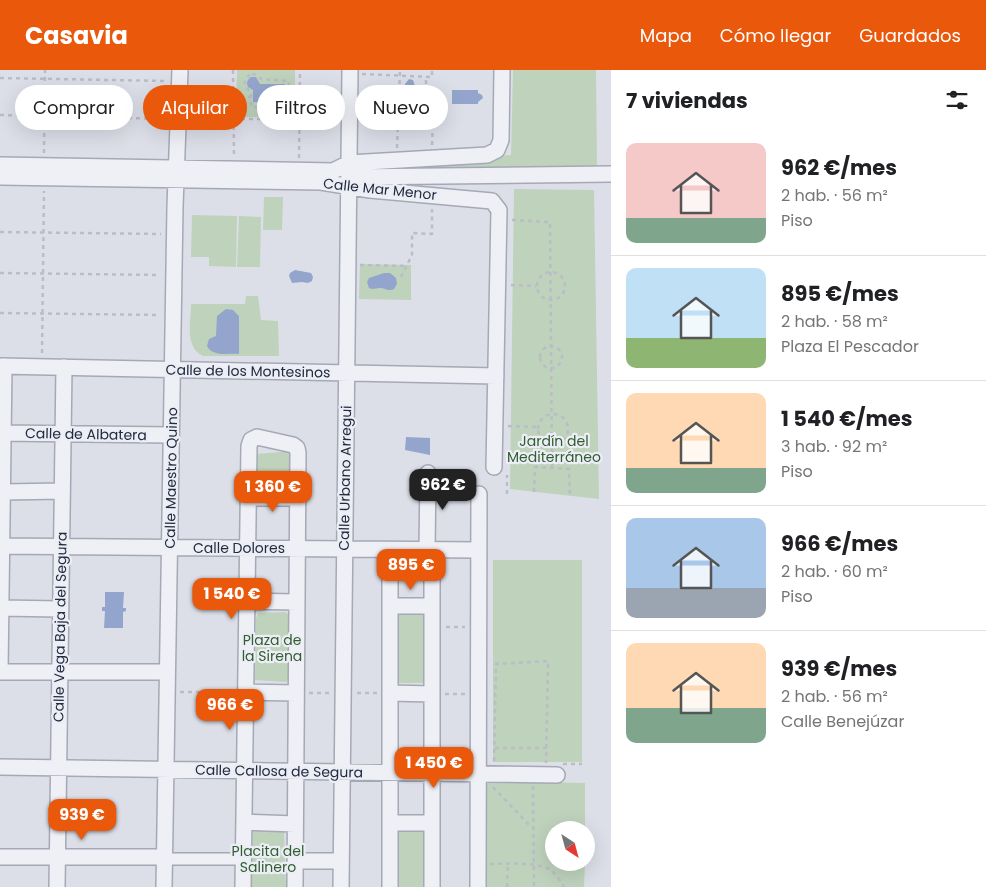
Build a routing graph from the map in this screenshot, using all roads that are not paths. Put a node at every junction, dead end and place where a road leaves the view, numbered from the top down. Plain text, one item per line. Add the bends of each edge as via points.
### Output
1 (180, 70) edge
2 (350, 70) edge
3 (502, 70) edge
4 (0, 165) edge
5 (177, 174) junction
6 (611, 174) edge
7 (349, 176) junction
8 (0, 177) edge
9 (2, 366) edge
10 (64, 367) junction
11 (173, 370) junction
12 (346, 373) junction
13 (496, 376) junction
14 (2, 433) edge
15 (63, 434) junction
16 (171, 435) junction
17 (494, 467) dead end
18 (428, 473) dead end
19 (62, 491) junction
20 (3, 492) junction
21 (479, 494) dead end
22 (249, 498) junction
23 (298, 498) junction
24 (1, 546) edge
25 (61, 547) junction
26 (169, 548) junction
27 (248, 548) junction
28 (297, 549) junction
29 (345, 549) junction
30 (390, 550) junction
31 (430, 550) junction
32 (478, 550) junction
33 (247, 602) junction
34 (297, 602) junction
35 (390, 606) junction
36 (432, 606) junction
37 (1, 608) edge
38 (60, 608) junction
39 (0, 672) edge
40 (60, 672) junction
41 (167, 672) junction
42 (246, 692) junction
43 (296, 693) junction
44 (390, 693) junction
45 (432, 694) junction
46 (0, 767) edge
47 (58, 768) junction
48 (166, 770) junction
49 (244, 771) junction
50 (295, 771) junction
51 (342, 772) junction
52 (390, 773) junction
53 (432, 774) junction
54 (480, 774) junction
55 (558, 775) dead end
56 (244, 822) junction
57 (390, 823) junction
58 (295, 824) junction
59 (432, 824) junction
60 (0, 856) edge
61 (57, 856) junction
62 (164, 858) junction
63 (243, 859) junction
64 (295, 861) junction
65 (341, 862) junction
66 (56, 887) edge
67 (164, 887) edge
68 (243, 887) edge
69 (295, 887) edge
70 (341, 887) edge
71 (390, 887) edge
72 (432, 887) edge
73 (478, 887) edge

1 - 5 street, Calle Maestro Quino
2 - 7 street, Calle Urbano Arregui
3 - 7 street, Calle Mar Menor via 501,140 494,152 397,160
4 - 5 street, Calle Mar Menor
5 - 7 street, Calle Mar Menor via 333,171
5 - 7 street, Calle Mar Menor via 321,182
5 - 8 street, Calle Mar Menor
5 - 11 street, Calle Maestro Quino
6 - 7 street
7 - 12 street, Calle Urbano Arregui
7 - 13 street, Calle Mar Menor via 370,190 492,201 499,210
9 - 10 street, Calle de los Montesinos
9 - 14 street
10 - 11 street, Calle de los Montesinos
10 - 15 street, Calle Vega Baja del Segura
11 - 12 street, Calle de los Montesinos
11 - 16 street, Calle Maestro Quino
12 - 13 street, Calle de los Montesinos
12 - 29 street, Calle Urbano Arregui
13 - 17 street, Calle Mar Menor
14 - 15 street, Calle de Albatera
14 - 20 street
15 - 16 street, Calle de Albatera
15 - 19 street, Calle Vega Baja del Segura
16 - 26 street, Calle Maestro Quino
18 - 31 street
19 - 20 street
19 - 25 street, Calle Vega Baja del Segura
20 - 24 street
21 - 32 street
22 - 23 street
22 - 23 street via 249,446 253,439 260,437 295,446 298,453
22 - 27 street
23 - 28 street
24 - 25 street, Calle Dolores
24 - 37 street
25 - 26 street, Calle Dolores
25 - 38 street, Calle Vega Baja del Segura
26 - 27 street, Calle Dolores
26 - 41 street, Calle Maestro Quino
27 - 28 street, Calle Dolores
27 - 33 street
28 - 29 street, Calle Dolores
28 - 34 street
29 - 30 street, Calle Dolores
29 - 51 street, Calle Urbano Arregui
30 - 31 street, Calle Dolores
30 - 35 street
31 - 32 street, Calle Dolores
31 - 36 street
32 - 54 street
33 - 34 street
33 - 42 street
34 - 43 street
35 - 36 street
35 - 44 street
36 - 45 street
37 - 38 street
37 - 39 street
38 - 40 street, Calle Vega Baja del Segura
39 - 40 street
40 - 41 street
40 - 47 street, Calle Vega Baja del Segura
41 - 48 street, Calle Maestro Quino
42 - 43 street
42 - 49 street
43 - 50 street
44 - 45 street
44 - 52 street
45 - 53 street
46 - 47 street, Calle Callosa de Segura
47 - 48 street, Calle Callosa de Segura
47 - 61 street, Calle Vega Baja del Segura
48 - 49 street, Calle Callosa de Segura
48 - 62 street, Calle Maestro Quino
49 - 50 street, Calle Callosa de Segura
49 - 56 street
50 - 51 street, Calle Callosa de Segura
50 - 58 street
51 - 52 street, Calle Callosa de Segura
51 - 65 street, Calle Urbano Arregui
52 - 53 street, Calle Callosa de Segura
52 - 57 street
53 - 54 street, Calle Callosa de Segura
53 - 59 street
54 - 55 street, Calle Callosa de Segura
54 - 73 street
56 - 58 street
56 - 63 street
57 - 59 street
57 - 71 street
58 - 64 street
59 - 72 street
60 - 61 street
61 - 62 street
61 - 66 street, Calle Vega Baja del Segura
62 - 63 street
62 - 67 street, Calle Maestro Quino
63 - 68 street
64 - 65 street
64 - 69 street
65 - 70 street, Calle Urbano Arregui

